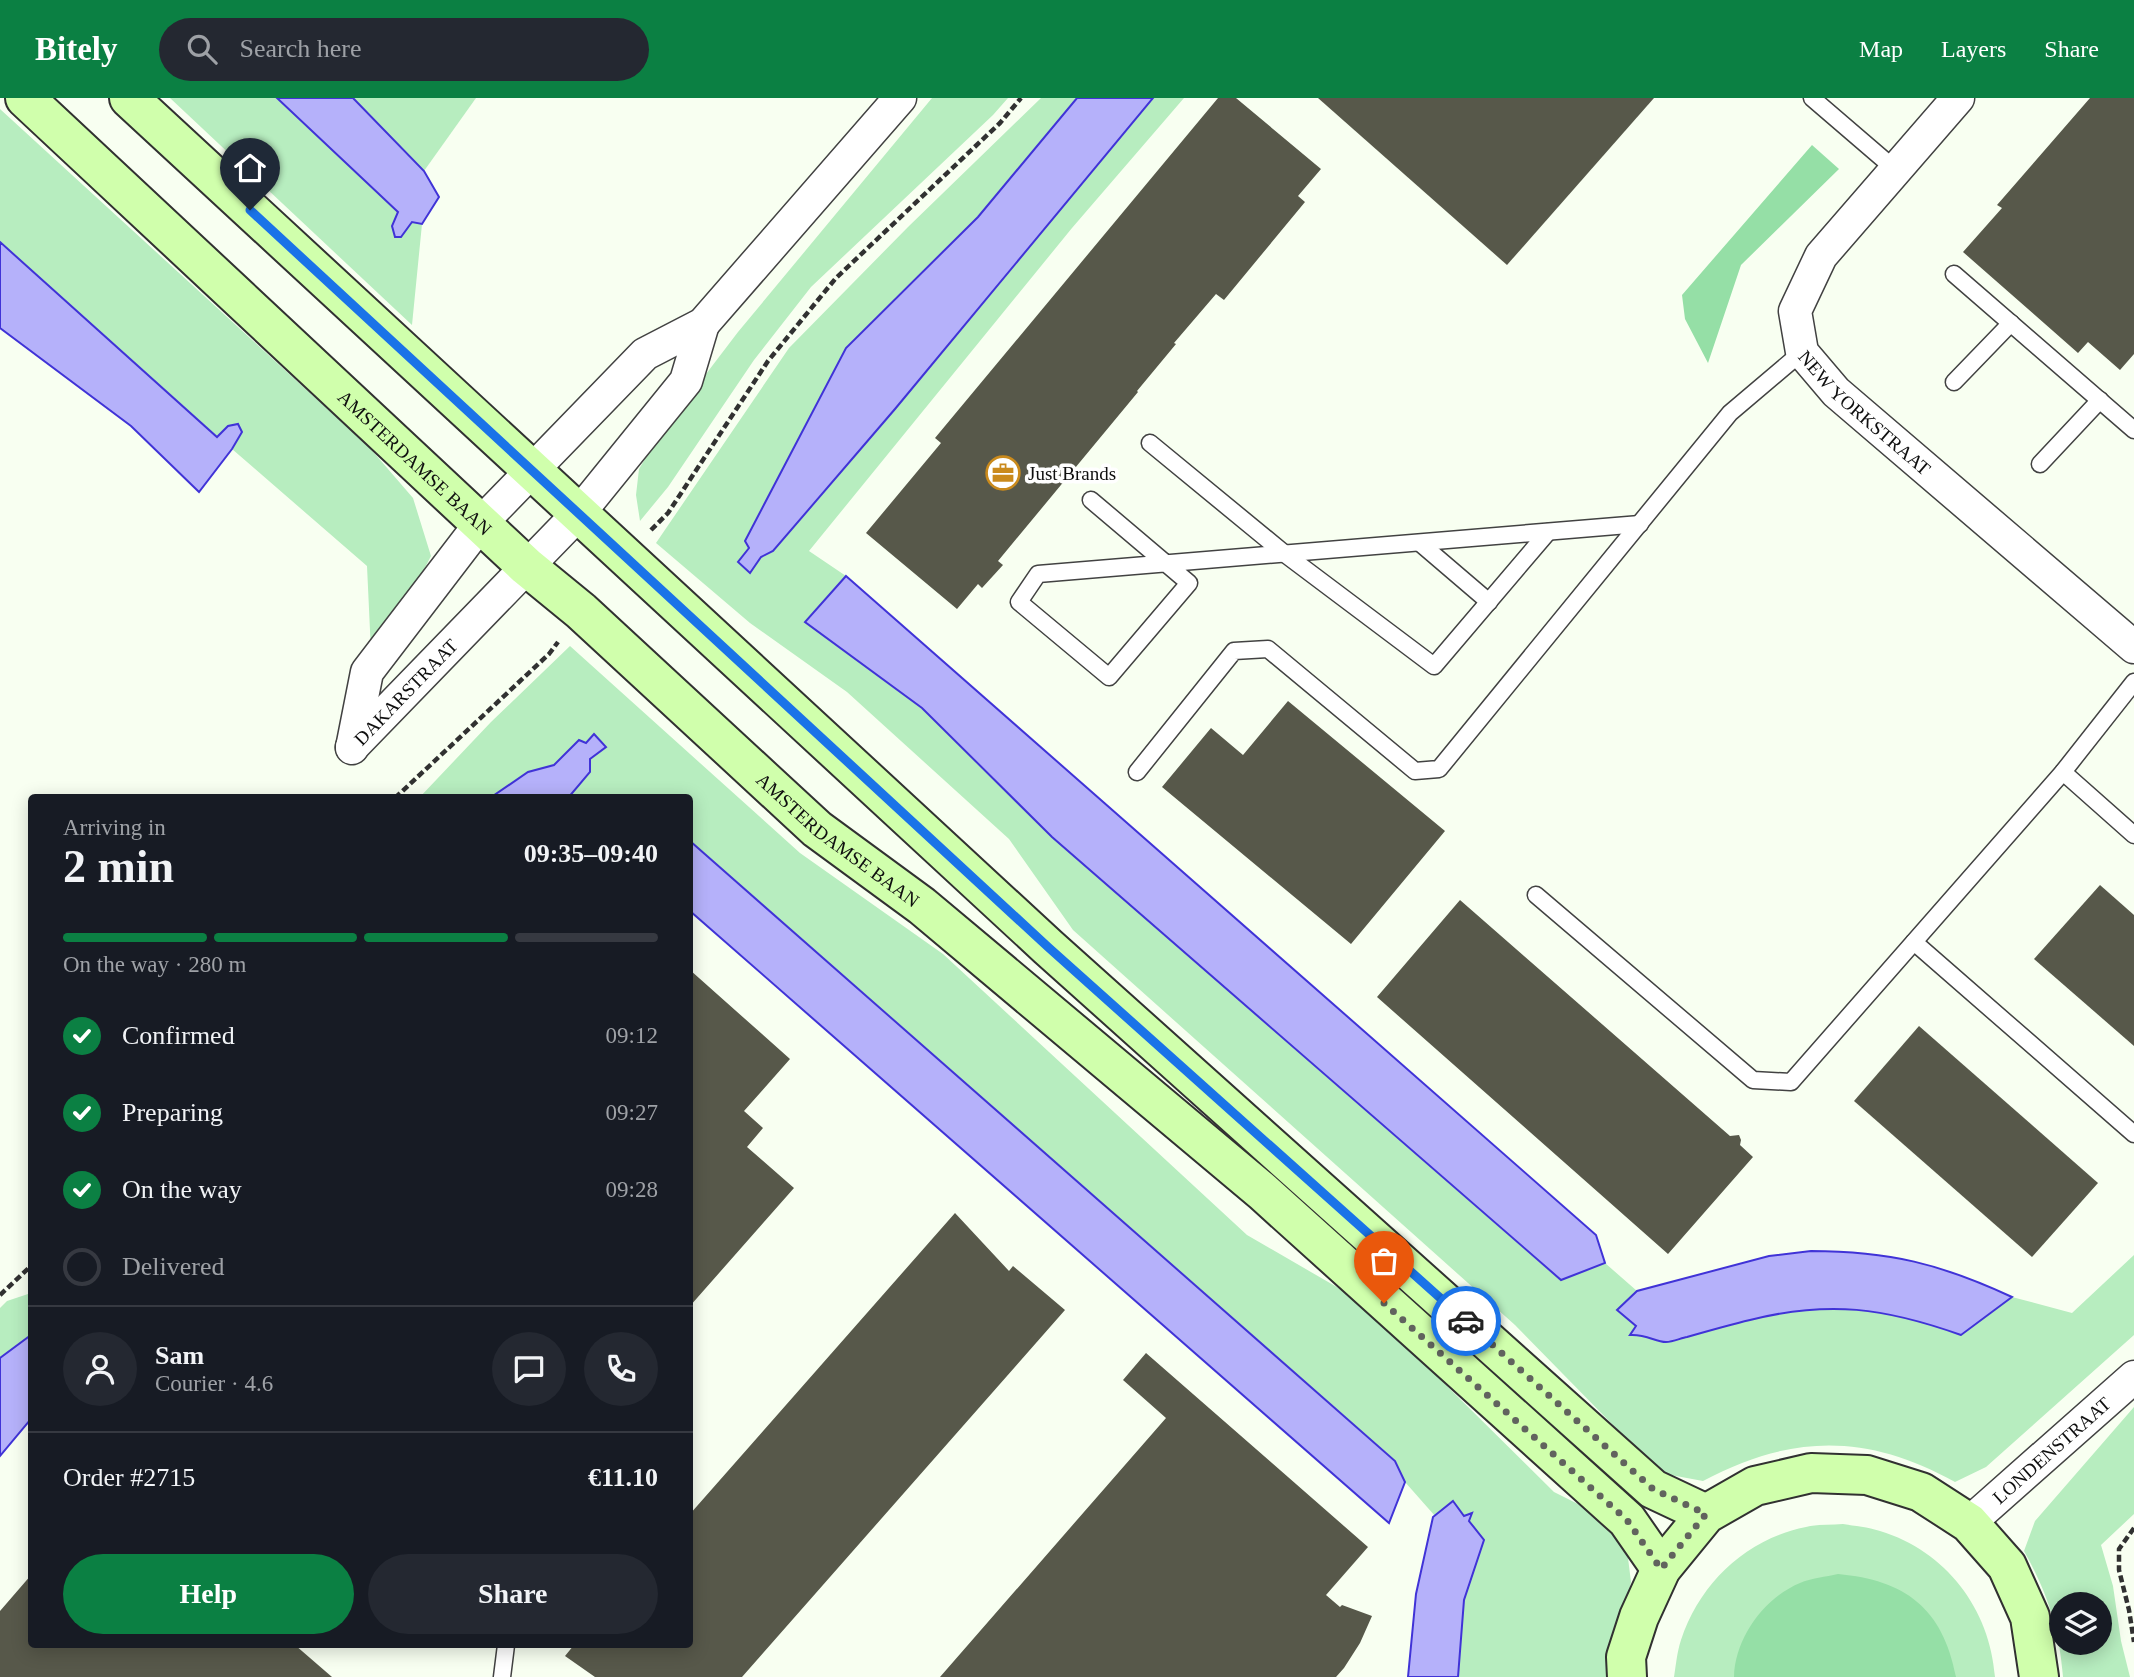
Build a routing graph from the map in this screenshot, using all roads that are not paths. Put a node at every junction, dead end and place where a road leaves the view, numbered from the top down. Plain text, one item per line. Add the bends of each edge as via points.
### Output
1 (25, 98) edge
2 (130, 98) edge
3 (900, 98) edge
4 (1812, 98) edge
5 (1958, 98) edge
6 (1897, 171) junction
7 (1954, 274) dead end
8 (2011, 323) junction
9 (703, 324) junction
10 (1802, 352) junction
11 (1954, 382) dead end
12 (2100, 400) junction
13 (2134, 430) edge
14 (1150, 443) dead end
15 (2040, 464) dead end
16 (532, 471) junction
17 (1091, 499) dead end
18 (579, 513) junction
19 (481, 523) junction
20 (1640, 524) junction
21 (1548, 532) junction
22 (1420, 543) junction
23 (1285, 554) junction
24 (1165, 564) junction
25 (527, 566) junction
26 (1489, 602) junction
27 (2134, 647) edge
28 (2134, 682) edge
29 (1137, 772) dead end
30 (2063, 772) junction
31 (2134, 835) edge
32 (1536, 895) dead end
33 (1914, 942) junction
34 (2134, 1134) edge
35 (2134, 1377) edge
36 (1706, 1514) junction
37 (1969, 1523) junction
38 (1661, 1569) junction
39 (506, 1648) edge
40 (502, 1677) edge
41 (1627, 1677) edge
42 (2039, 1677) edge

1 - 19 main road, AMSTERDAMSE BAAN
2 - 16 main road
3 - 9 street
4 - 6 lane
5 - 6 street, NEW YORKSTRAAT
6 - 10 street, NEW YORKSTRAAT via 1821,256 1795,311
7 - 8 lane
8 - 11 lane
8 - 12 lane
9 - 16 street via 645,354
9 - 18 street via 686,381
10 - 20 lane via 1730,414
10 - 27 street, NEW YORKSTRAAT via 1836,393
12 - 13 lane
12 - 15 lane
14 - 23 lane
16 - 18 main road
16 - 19 street
17 - 24 lane
18 - 25 street
18 - 36 main road via 1048,947 1653,1489
19 - 25 main road, AMSTERDAMSE BAAN
19 - 25 street, DAKARSTRAAT via 367,672 352,748
20 - 21 lane
20 - 29 lane via 1439,769 1415,771 1268,649 1234,651
21 - 22 lane
21 - 26 lane
22 - 23 lane
22 - 26 lane
23 - 24 lane
23 - 26 lane via 1434,666
24 - 24 lane via 1038,574 1019,602 1109,677 1189,583
25 - 38 main road, AMSTERDAMSE BAAN via 817,829 922,906 1263,1192 1627,1520
28 - 30 lane
30 - 31 lane
30 - 33 lane
32 - 33 lane via 1753,1080 1791,1082
33 - 34 lane
35 - 37 street, LONDENSTRAAT
36 - 37 main road via 1755,1486 1811,1473 1833,1473 1867,1475 1922,1492
36 - 38 main road
37 - 42 main road via 2007,1566 2030,1617
38 - 41 main road via 1626,1657
39 - 40 lane

